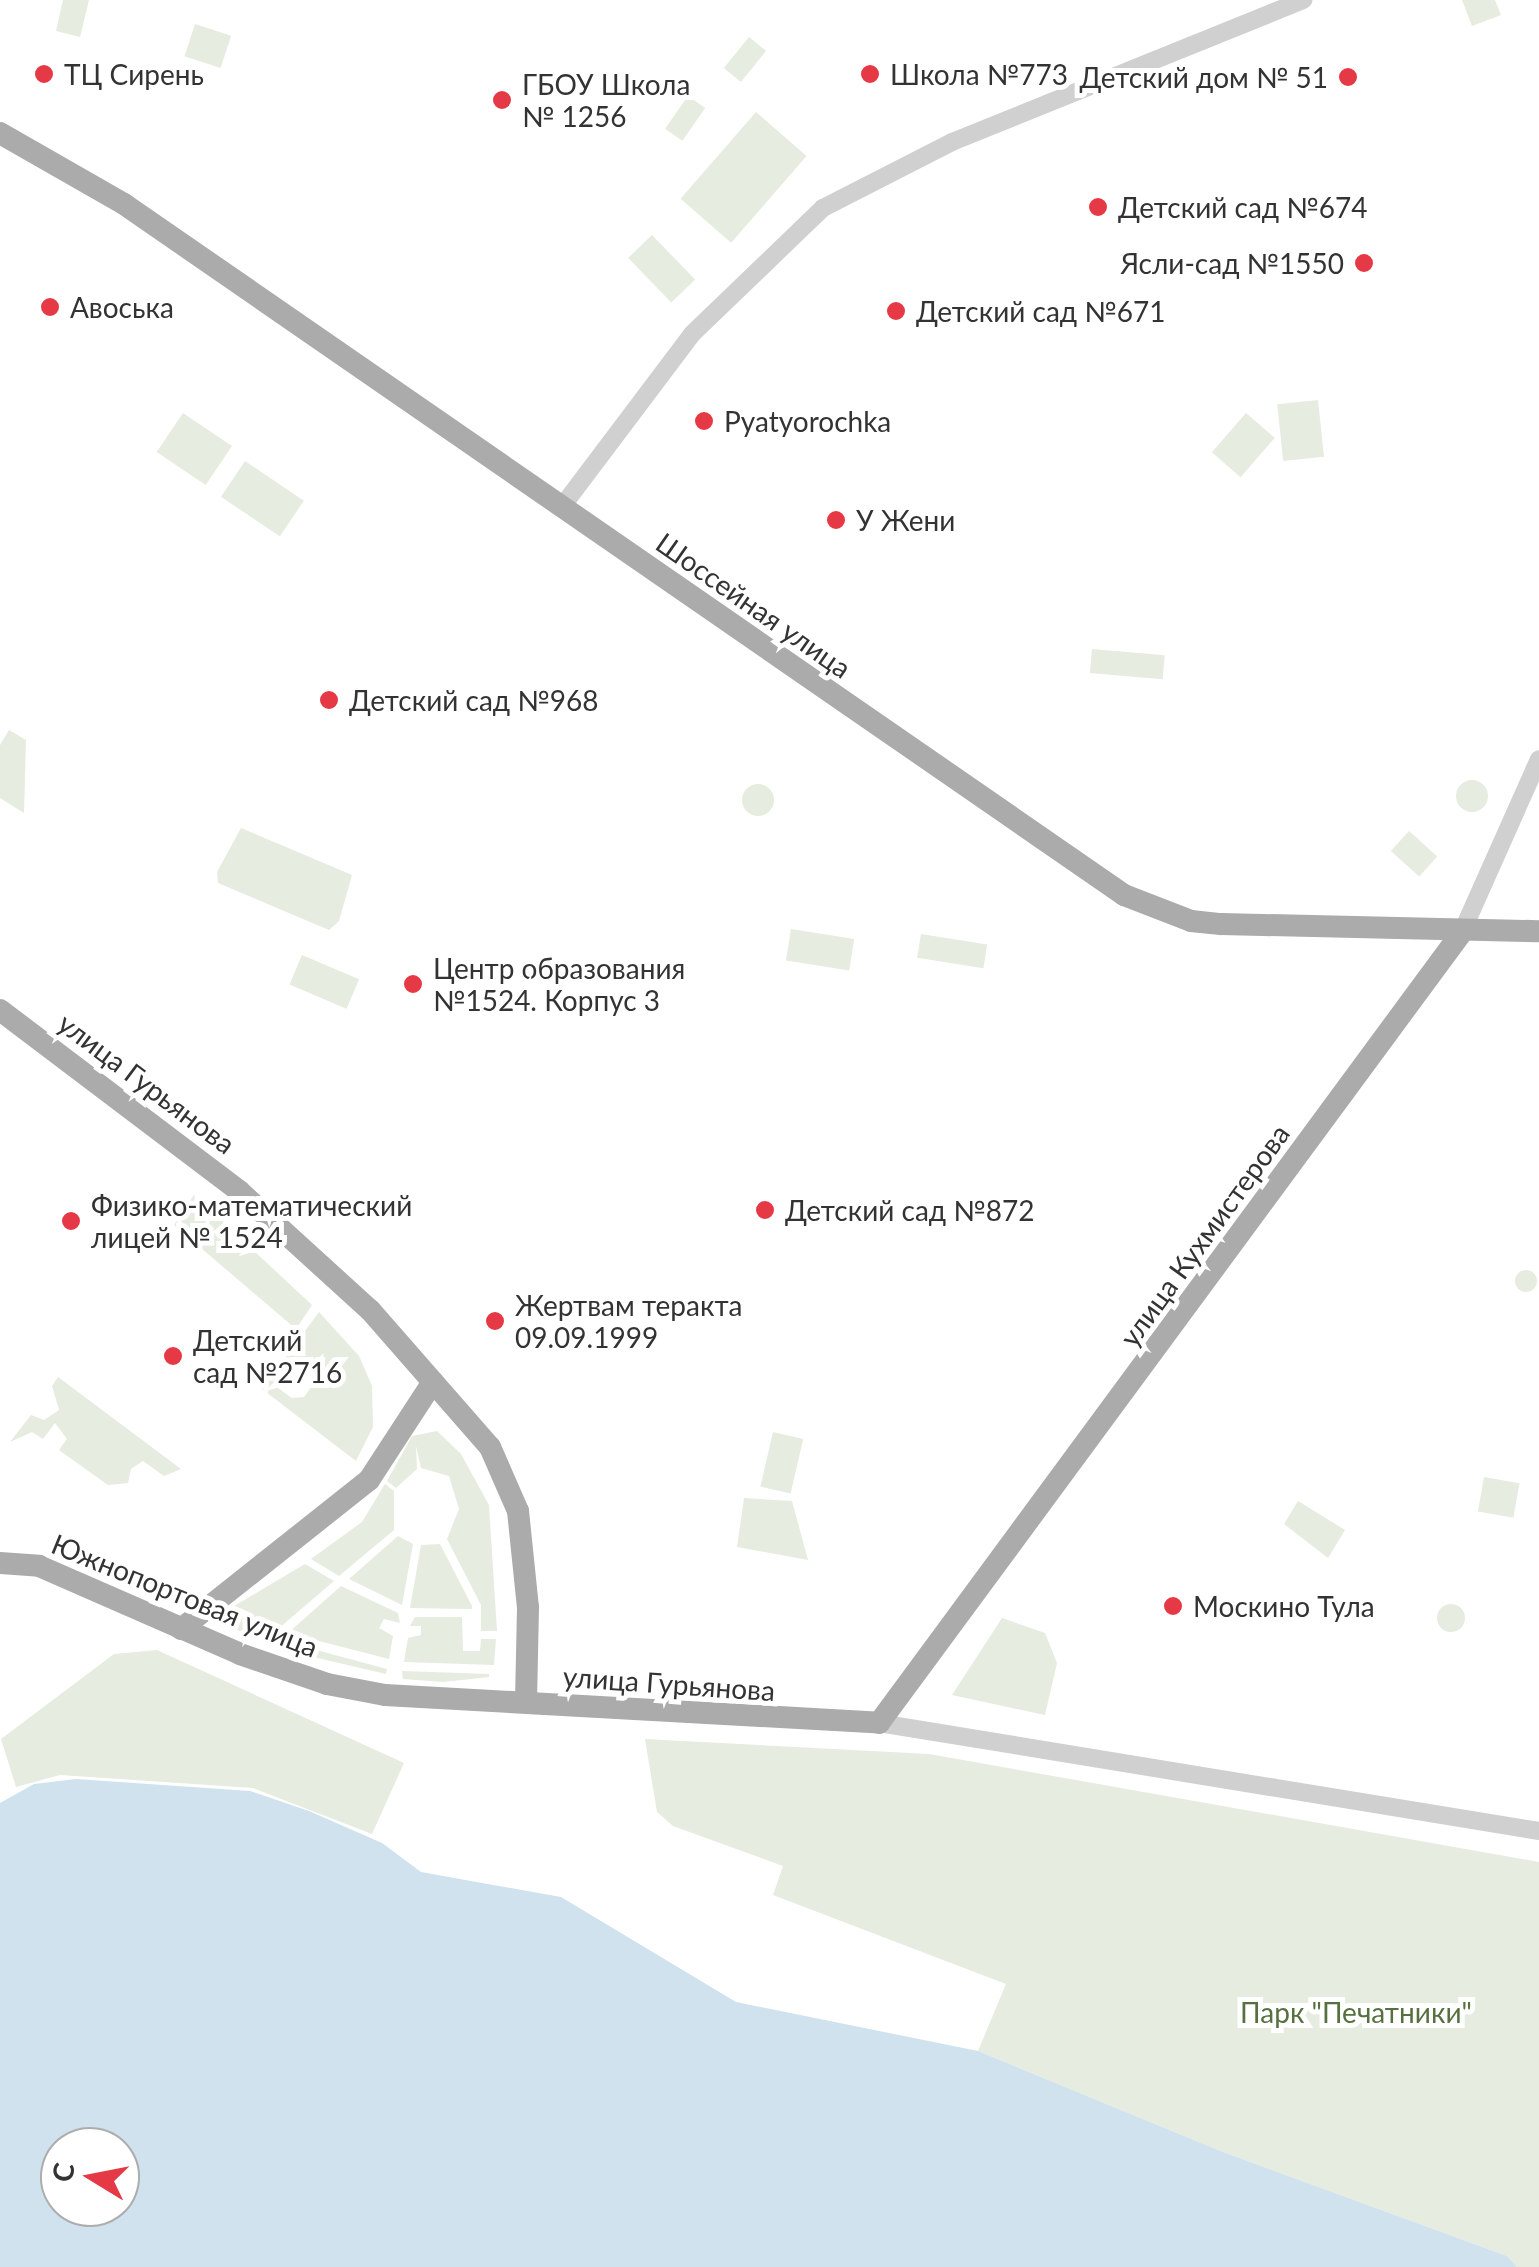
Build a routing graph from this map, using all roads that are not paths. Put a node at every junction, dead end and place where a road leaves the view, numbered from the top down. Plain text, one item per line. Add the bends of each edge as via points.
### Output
1 (1303, 0) edge
2 (0, 133) edge
3 (561, 508) junction
4 (1539, 759) edge
5 (1462, 932) junction
6 (1539, 932) edge
7 (0, 1010) edge
8 (433, 1382) junction
9 (0, 1563) edge
10 (181, 1629) junction
11 (526, 1702) junction
12 (880, 1724) junction
13 (1539, 1832) edge

1 - 3 street via 952,142 823,208 692,334
2 - 3 main road, Шоссейная улица via 101,188
3 - 5 main road, Шоссейная улица via 1124,895 1191,921
4 - 5 street, улица Кухмистерова
5 - 6 main road, Шоссейная улица
5 - 12 main road, улица Кухмистерова
7 - 8 main road, улица Гурьянова via 239,1190 370,1310
8 - 10 main road via 369,1480
8 - 11 main road, улица Гурьянова via 490,1447 518,1511
9 - 10 main road, Южнопортовая улица via 38,1566
10 - 11 main road, Южнопортовая улица via 327,1684 386,1695
11 - 12 main road, улица Гурьянова
12 - 13 street, улица Гурьянова

